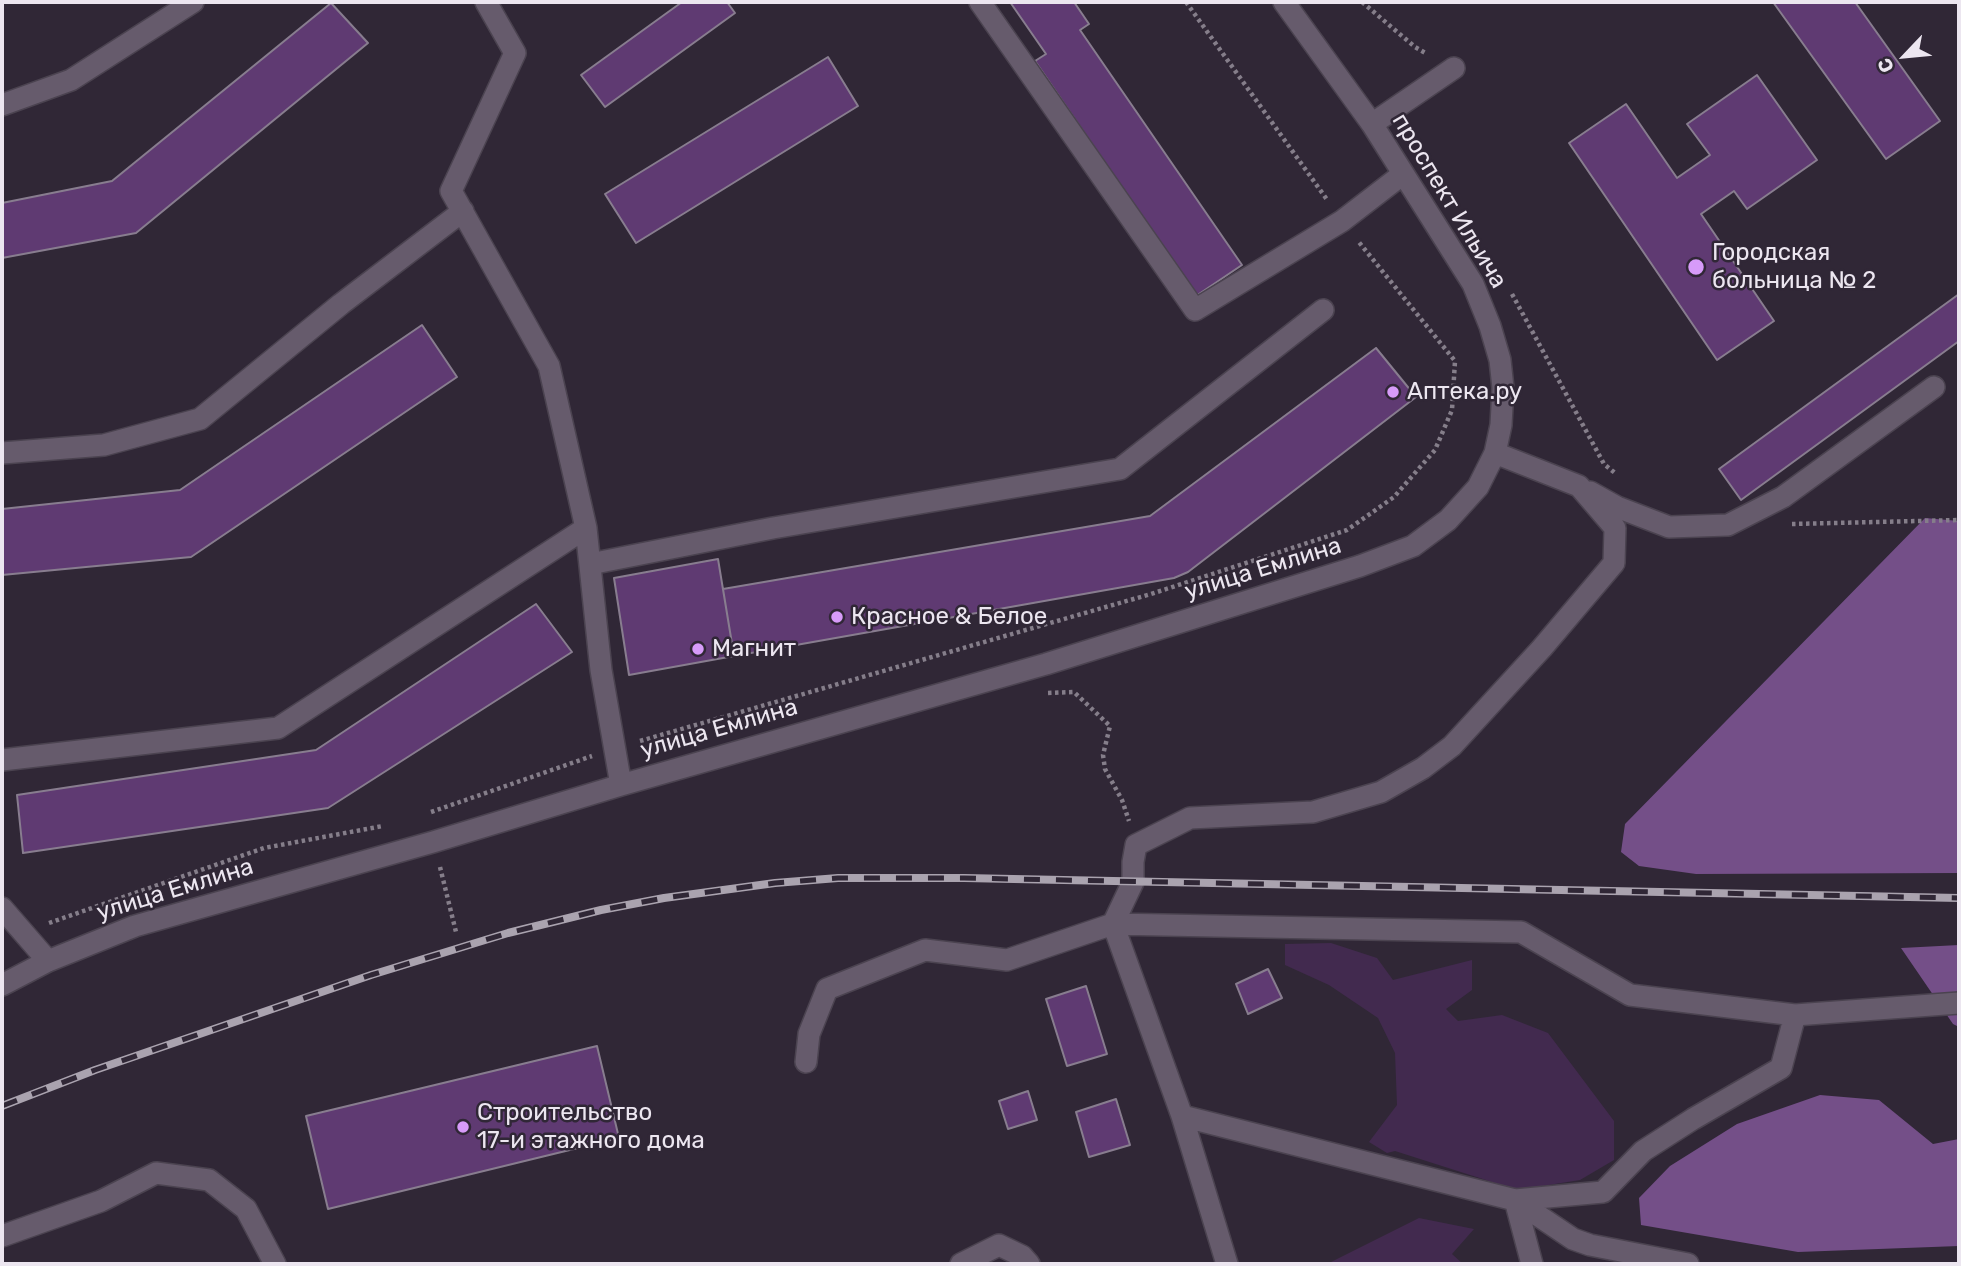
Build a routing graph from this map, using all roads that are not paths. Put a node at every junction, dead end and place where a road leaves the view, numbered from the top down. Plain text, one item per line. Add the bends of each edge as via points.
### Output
1 (193, 2) edge
2 (486, 2) edge
3 (980, 2) edge
4 (1284, 2) edge
5 (1454, 68) road end
6 (2, 105) edge
7 (1372, 124) junction
8 (1403, 174) junction
9 (463, 211) junction
10 (1323, 310) dead end
11 (1934, 387) dead end
12 (2, 453) edge
13 (1495, 453) junction
14 (1579, 486) junction
15 (1448, 520) joint
16 (586, 528) junction
17 (590, 564) junction
18 (2, 760) edge
19 (621, 785) junction
20 (2, 908) edge
21 (1114, 924) junction
22 (48, 961) junction
23 (2, 985) edge
24 (1959, 1003) edge
25 (1796, 1015) junction
26 (806, 1062) dead end
27 (1182, 1116) junction
28 (1515, 1200) junction
29 (2, 1236) edge
30 (275, 1264) edge
31 (961, 1264) edge
32 (1029, 1264) edge
33 (1227, 1264) edge
34 (1532, 1264) edge
35 (1688, 1264) edge

1 - 6 street via 71,80
2 - 9 street via 515,53 451,191
3 - 8 street via 1195,310 1342,221
4 - 7 street, проспект Ильича
5 - 7 street
7 - 8 street, проспект Ильича
8 - 13 street, проспект Ильича via 1473,284 1490,326 1503,388
9 - 12 street via 200,419 104,445
9 - 16 street via 549,366
10 - 17 street via 1120,469
11 - 14 street via 1783,497 1728,526 1669,527
13 - 14 street
13 - 15 street, проспект Ильича via 1478,487
14 - 21 street via 1615,528 1614,563 1452,746 1381,792 1313,812 1190,818 1136,845 1133,882
15 - 19 street, улица Емлина via 1413,546 1360,566 1046,664
16 - 17 street
16 - 18 street via 278,728
17 - 19 street via 601,670
19 - 22 street, улица Емлина via 135,926
20 - 22 street
21 - 25 street via 1521,932 1630,995
21 - 26 street via 1007,960 925,950 827,989 809,1034
21 - 27 street
22 - 23 street, улица Емлина
24 - 25 street
25 - 28 street via 1781,1068 1643,1151 1603,1192
27 - 28 street
27 - 33 street
28 - 34 street
28 - 35 street via 1581,1242
29 - 30 street via 101,1201 156,1173 209,1180 246,1209
31 - 32 street via 999,1245 1022,1255

